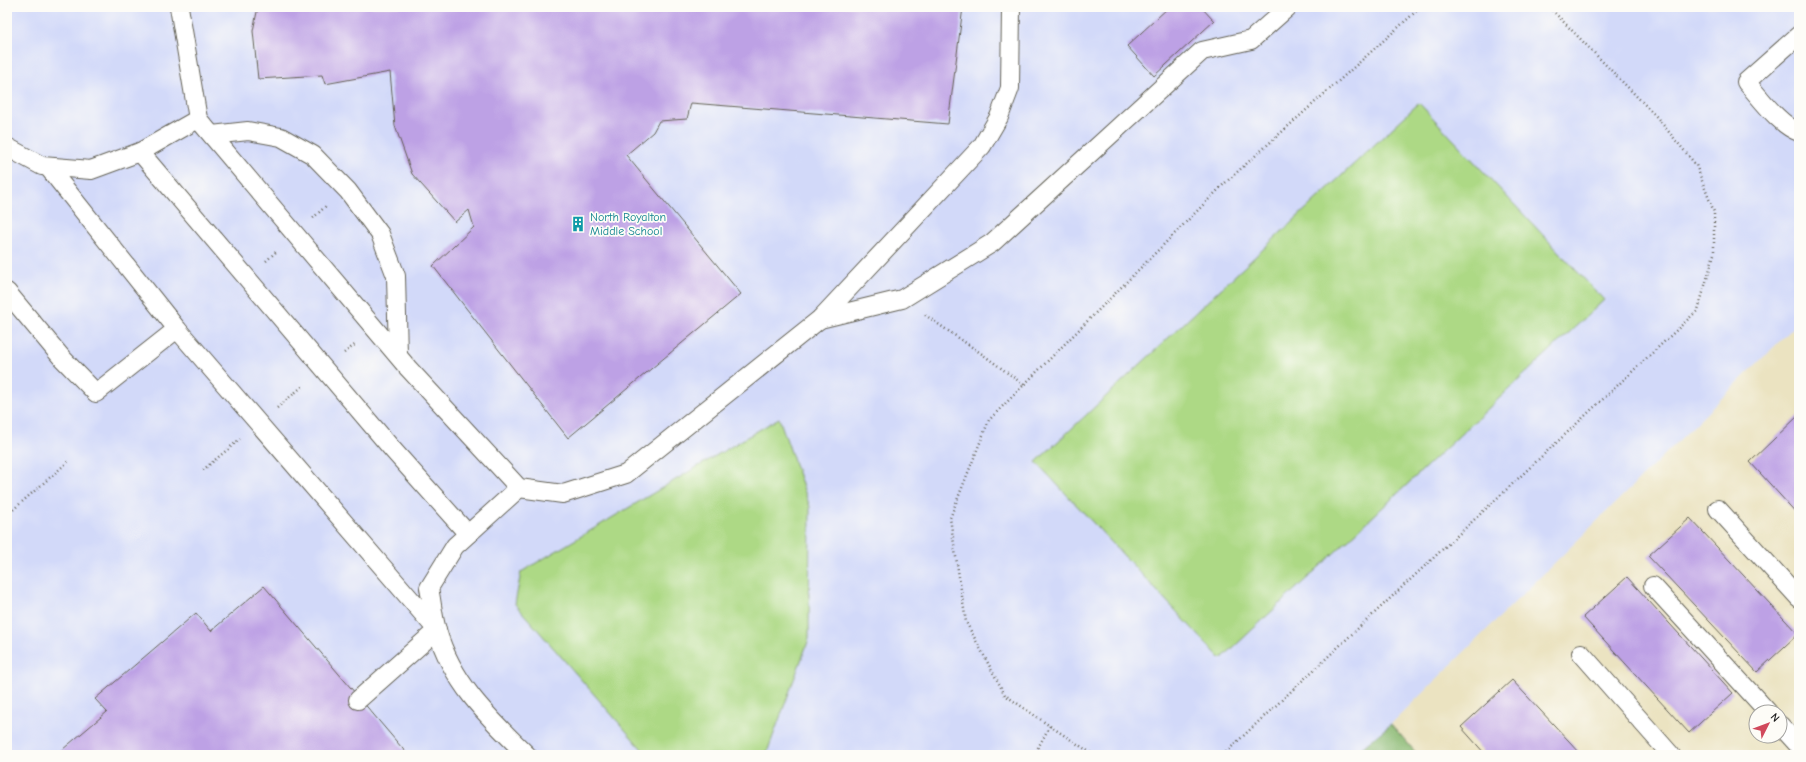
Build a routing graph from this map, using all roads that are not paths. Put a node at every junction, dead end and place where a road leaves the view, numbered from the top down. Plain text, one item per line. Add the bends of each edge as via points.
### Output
1 (179, 7) edge
2 (1011, 7) edge
3 (1288, 7) edge
4 (1799, 35) edge
5 (198, 119) junction
6 (1799, 132) edge
7 (212, 135) junction
8 (7, 147) edge
9 (140, 152) junction
10 (48, 167) junction
11 (7, 292) edge
12 (820, 319) junction
13 (176, 329) junction
14 (398, 355) junction
15 (519, 488) junction
16 (1718, 508) dead end
17 (468, 534) junction
18 (1653, 586) dead end
19 (1799, 598) edge
20 (437, 630) junction
21 (1580, 653) dead end
22 (358, 700) dead end
23 (1761, 704) edge
24 (1788, 734) edge
25 (1799, 746) edge
26 (527, 755) edge
27 (1671, 755) edge

1 - 5 lane
2 - 12 lane via 1010,88 999,117 982,146
3 - 12 lane via 1251,40 1202,51 992,243 902,299
4 - 6 lane via 1746,82 1780,120
5 - 7 lane
5 - 9 lane
7 - 14 lane
7 - 14 lane via 248,131 281,137 313,155 348,191 380,234 396,276
8 - 10 lane
9 - 10 lane via 91,170
9 - 17 lane via 393,450
10 - 13 lane
11 - 13 lane via 62,358 96,393
12 - 15 lane via 626,474 563,494
13 - 20 lane
14 - 15 lane
15 - 17 lane
16 - 19 lane
17 - 20 lane via 455,546 429,588
18 - 23 lane
20 - 22 lane
20 - 26 lane via 454,672 485,714
21 - 27 lane
24 - 25 lane

